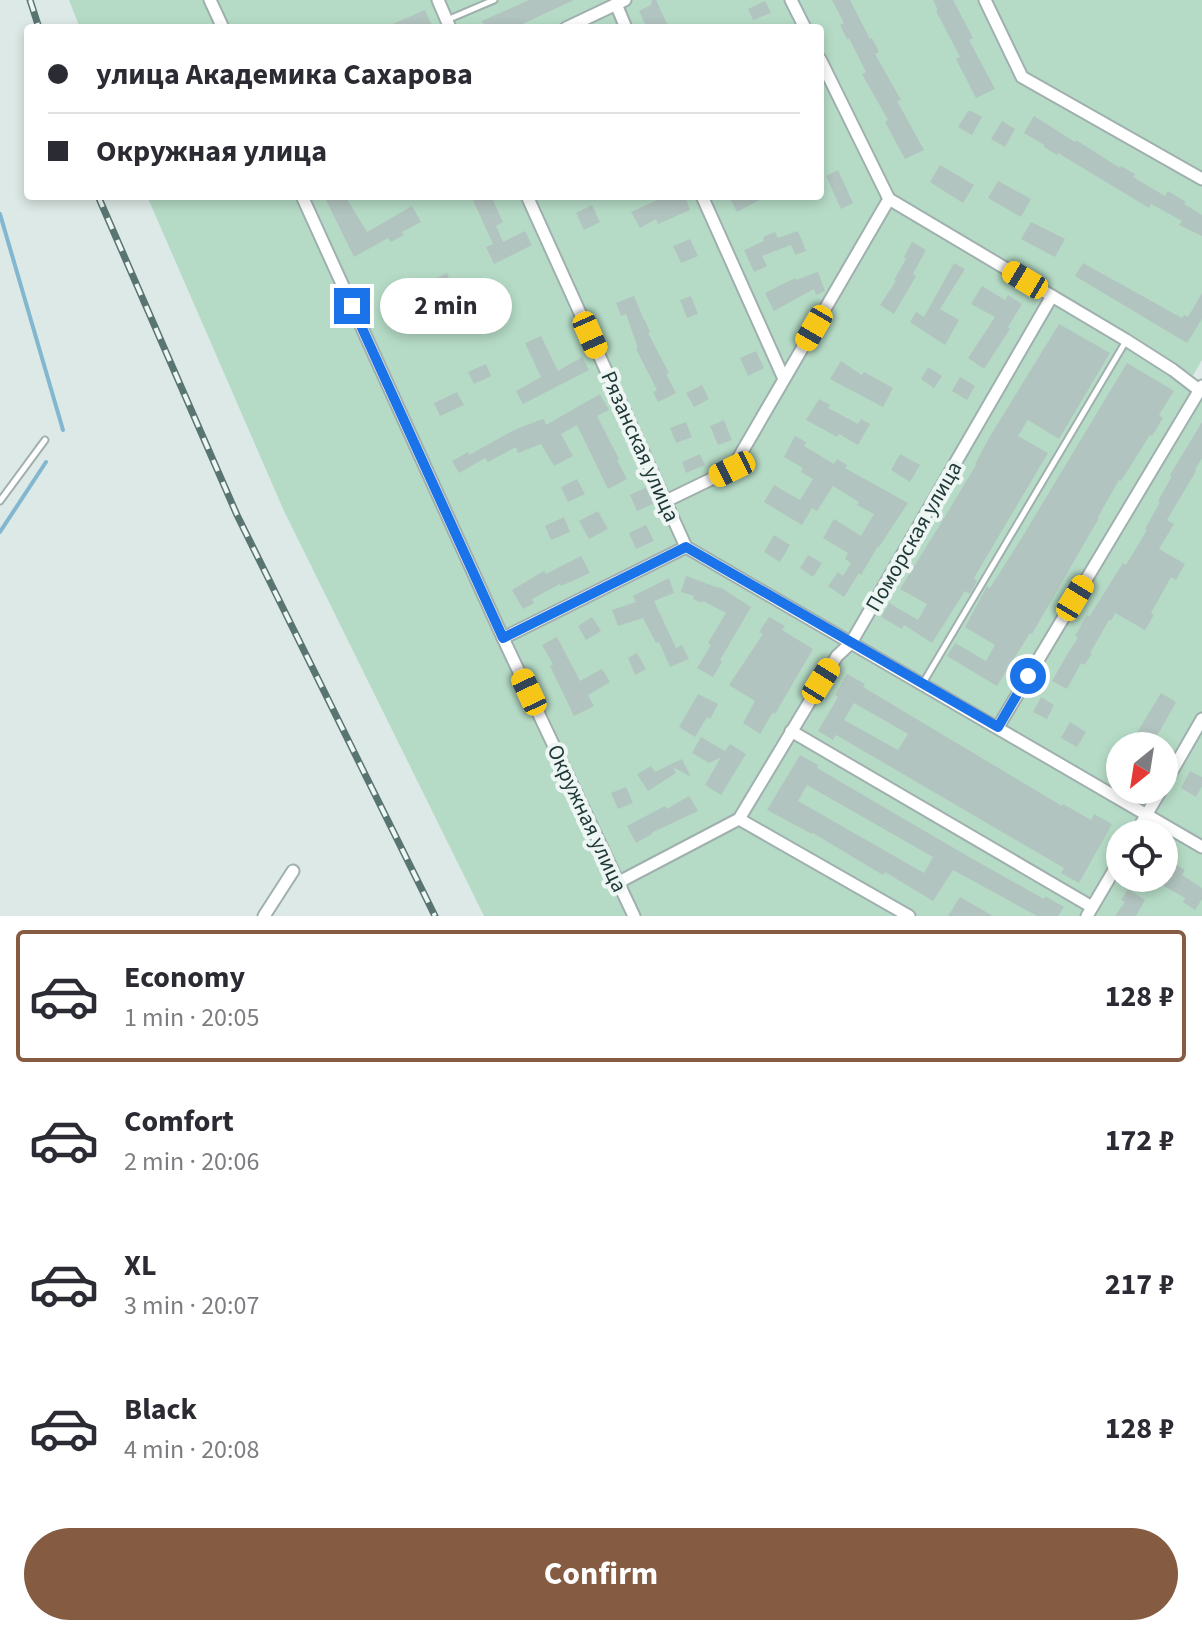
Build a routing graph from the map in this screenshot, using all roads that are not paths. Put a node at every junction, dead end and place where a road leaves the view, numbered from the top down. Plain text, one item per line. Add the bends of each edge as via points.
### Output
1 (210, 0) edge
2 (438, 0) edge
3 (494, 0) edge
4 (791, 0) edge
5 (985, 0) edge
6 (620, 2) edge
7 (221, 24) edge
8 (449, 24) edge
9 (574, 24) edge
10 (625, 24) edge
11 (803, 24) edge
12 (824, 67) edge
13 (1202, 179) edge
14 (889, 199) junction
15 (304, 200) edge
16 (529, 200) edge
17 (704, 200) edge
18 (1052, 296) junction
19 (1126, 340) junction
20 (784, 379) junction
21 (1200, 388) edge
22 (45, 440) dead end
23 (0, 501) edge
24 (666, 501) junction
25 (686, 547) junction
26 (503, 638) junction
27 (851, 643) junction
28 (922, 684) junction
29 (1202, 719) edge
30 (998, 727) junction
31 (791, 731) junction
32 (1178, 761) edge
33 (1153, 804) edge
34 (1147, 814) junction
35 (739, 819) junction
36 (1143, 820) edge
37 (1202, 847) edge
38 (293, 871) dead end
39 (619, 882) junction
40 (1106, 884) edge
41 (1090, 912) edge
42 (264, 916) edge
43 (634, 916) edge
44 (909, 916) edge

1 - 7 street
2 - 8 street
3 - 8 lane
4 - 11 street
5 - 13 street via 1022,77
6 - 9 street
6 - 10 street
12 - 14 street
14 - 18 street
14 - 20 street
15 - 26 street, Окружная улица
16 - 24 street, Рязанская улица
17 - 20 street
18 - 19 street
18 - 27 street, Поморская улица
19 - 21 street
19 - 28 lane
20 - 24 street via 732,469
21 - 30 street
22 - 23 lane
24 - 25 street, Рязанская улица
25 - 26 street
25 - 27 street, Рязанская улица
26 - 39 street, Окружная улица
27 - 28 street, Рязанская улица
27 - 31 street, Поморская улица via 837,656
28 - 30 street, Рязанская улица
29 - 32 street
30 - 34 street, Рязанская улица
31 - 35 street, Поморская улица
31 - 41 street
33 - 34 street
34 - 36 street
34 - 37 street, Рязанская улица
35 - 39 street
35 - 44 street
38 - 42 street
39 - 43 street, Окружная улица
40 - 41 street

